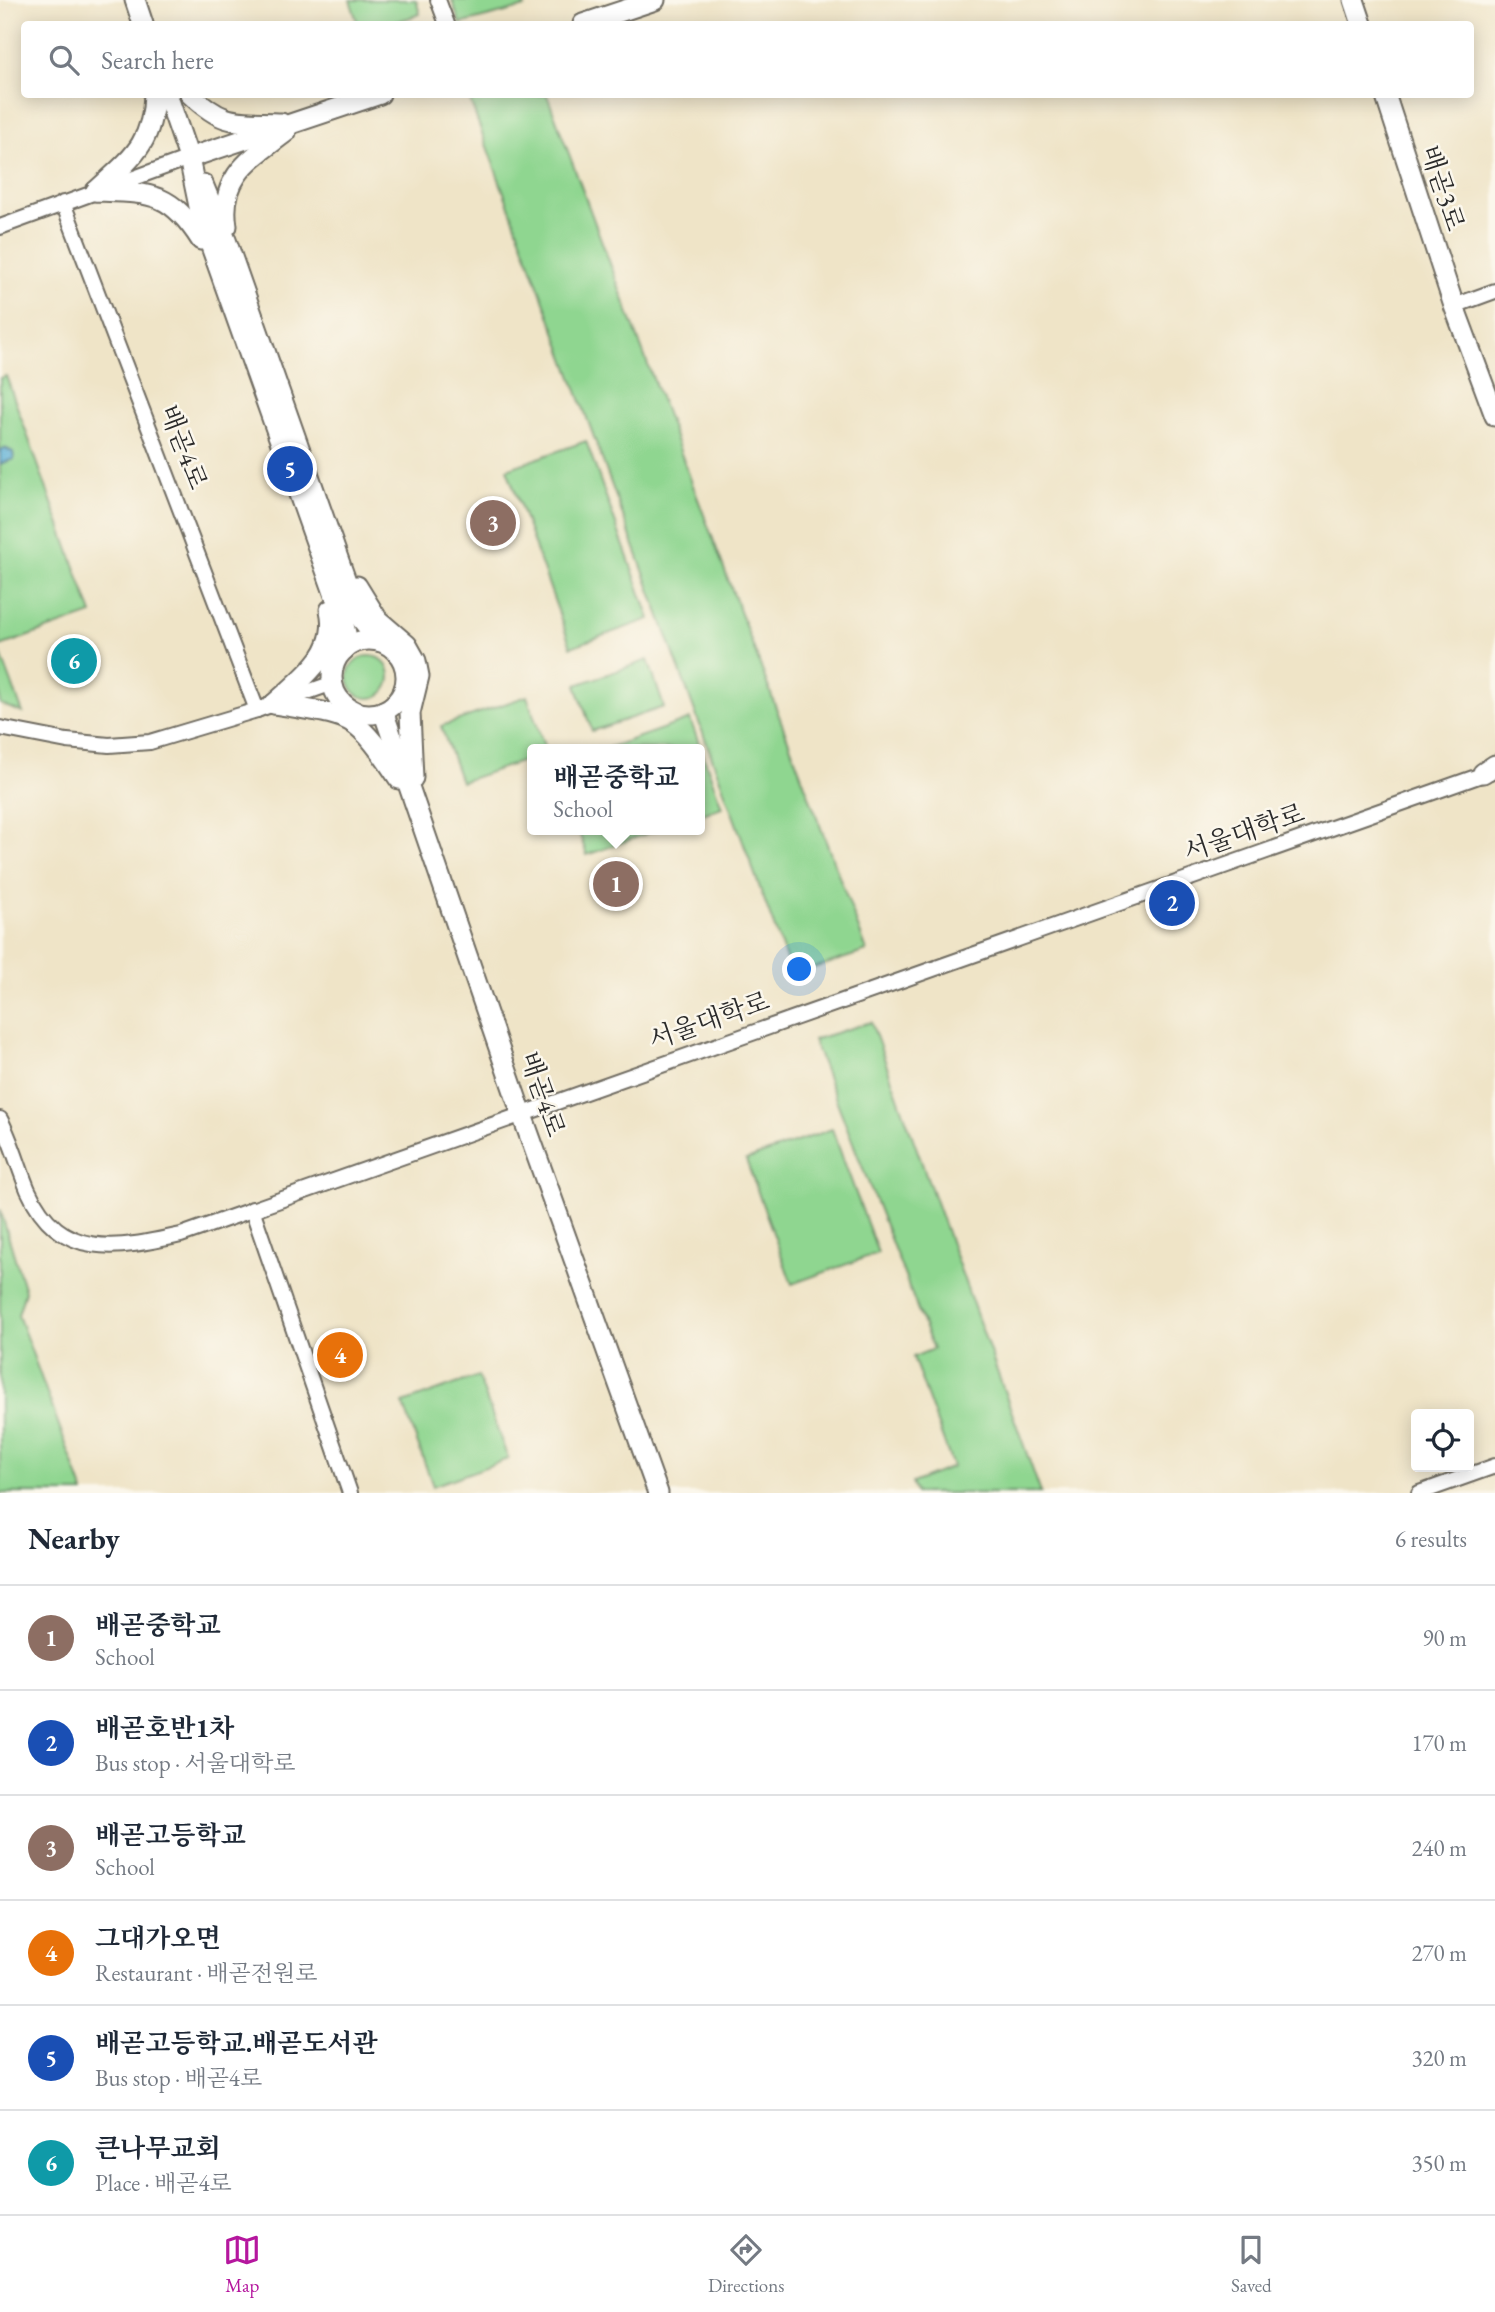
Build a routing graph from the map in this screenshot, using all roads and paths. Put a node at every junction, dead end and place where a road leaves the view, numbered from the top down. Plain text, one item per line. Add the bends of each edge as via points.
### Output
1 (135, 0) edge
2 (438, 0) edge
3 (655, 0) edge
4 (1354, 0) edge
5 (142, 21) edge
6 (446, 21) edge
7 (592, 21) edge
8 (1361, 21) edge
9 (154, 98) edge
10 (168, 98) edge
11 (194, 98) edge
12 (369, 98) edge
13 (1386, 98) edge
14 (296, 124) junction
15 (189, 158) junction
16 (96, 191) junction
17 (62, 203) junction
18 (0, 227) edge
19 (226, 264) junction
20 (1495, 291) edge
21 (1454, 306) junction
22 (1495, 416) edge
23 (322, 534) junction
24 (379, 641) junction
25 (344, 650) junction
26 (332, 683) junction
27 (266, 707) junction
28 (383, 711) junction
29 (0, 727) edge
30 (1492, 771) edge
31 (414, 803) junction
32 (521, 1112) junction
33 (0, 1119) edge
34 (251, 1209) junction
35 (1495, 1466) edge
36 (350, 1493) edge
37 (658, 1493) edge
38 (1419, 1493) edge

1 - 5 main road
2 - 6 street
3 - 7 main road
4 - 8 main road
9 - 16 main road via 152,123 141,148
10 - 15 main road
11 - 14 main road via 225,120
12 - 14 main road
13 - 21 main road, 배곧3로
14 - 15 main road
14 - 19 main road via 246,163 230,186 224,204
15 - 16 street
15 - 19 main road via 200,176
16 - 17 street
16 - 19 main road via 136,192 166,201 179,209
17 - 18 street
17 - 27 street, 배곧4로
19 - 23 main road
20 - 21 street
21 - 22 main road, 배곧3로
23 - 24 main road via 358,615
23 - 25 main road via 346,633
23 - 27 main road via 331,642 314,666
23 - 31 main road via 378,620 407,645 416,662 419,677 410,713
24 - 25 main road via 359,641
24 - 28 main road via 399,655 407,679 397,702
25 - 26 main road via 336,660
26 - 27 street
26 - 28 main road via 344,704 354,710 365,714
27 - 29 street via 150,742 66,741
27 - 31 main road via 333,713 357,723 370,735
28 - 31 main road, 배곧4로
30 - 32 street, 서울대학로
31 - 32 main road, 배곧4로
32 - 34 street, 서울대학로
32 - 37 main road, 배곧4로
33 - 34 street, 서울대학로 via 30,1194 62,1234 81,1244 105,1247 157,1240
34 - 36 street
35 - 38 street

